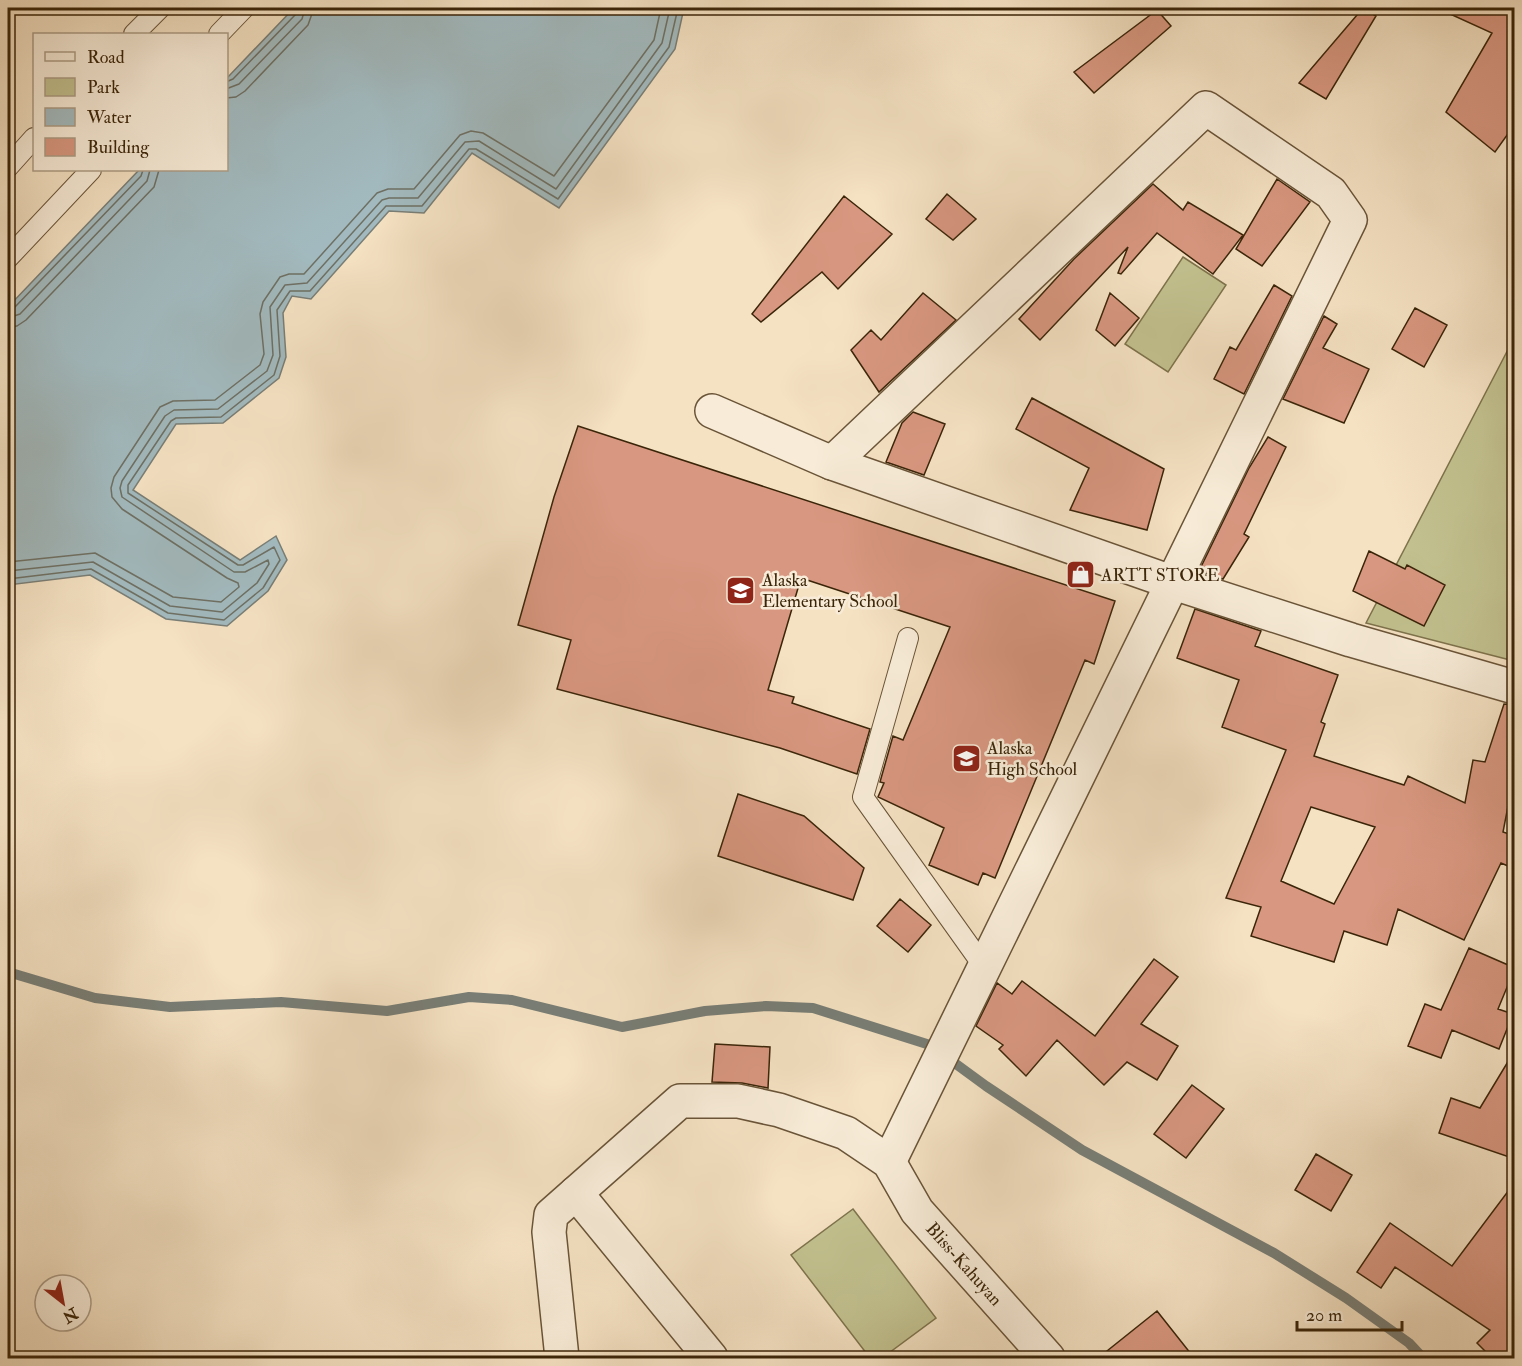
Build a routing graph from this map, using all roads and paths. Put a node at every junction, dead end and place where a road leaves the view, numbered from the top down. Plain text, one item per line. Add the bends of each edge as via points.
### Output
1 (160, 8) edge
2 (244, 8) edge
3 (135, 33) edge
4 (220, 33) edge
5 (33, 139) edge
6 (8, 166) edge
7 (90, 171) edge
8 (8, 258) edge
9 (712, 411) dead end
10 (832, 463) junction
11 (1174, 583) junction
12 (908, 638) dead end
13 (1515, 687) edge
14 (986, 968) junction
15 (889, 1162) junction
16 (576, 1193) junction
17 (562, 1359) edge
18 (711, 1359) edge
19 (1048, 1359) edge

1 - 3 lane
2 - 4 lane
5 - 6 lane
7 - 8 lane
9 - 10 street
10 - 11 street
10 - 11 street via 1206,108 1331,193 1350,220
11 - 13 street
11 - 14 street
12 - 14 lane via 863,797
14 - 15 street
15 - 16 street via 846,1133 779,1110 738,1101 680,1101
15 - 19 street, Bliss-Kahuyan via 917,1211
16 - 17 street via 551,1215 549,1232
16 - 18 street

